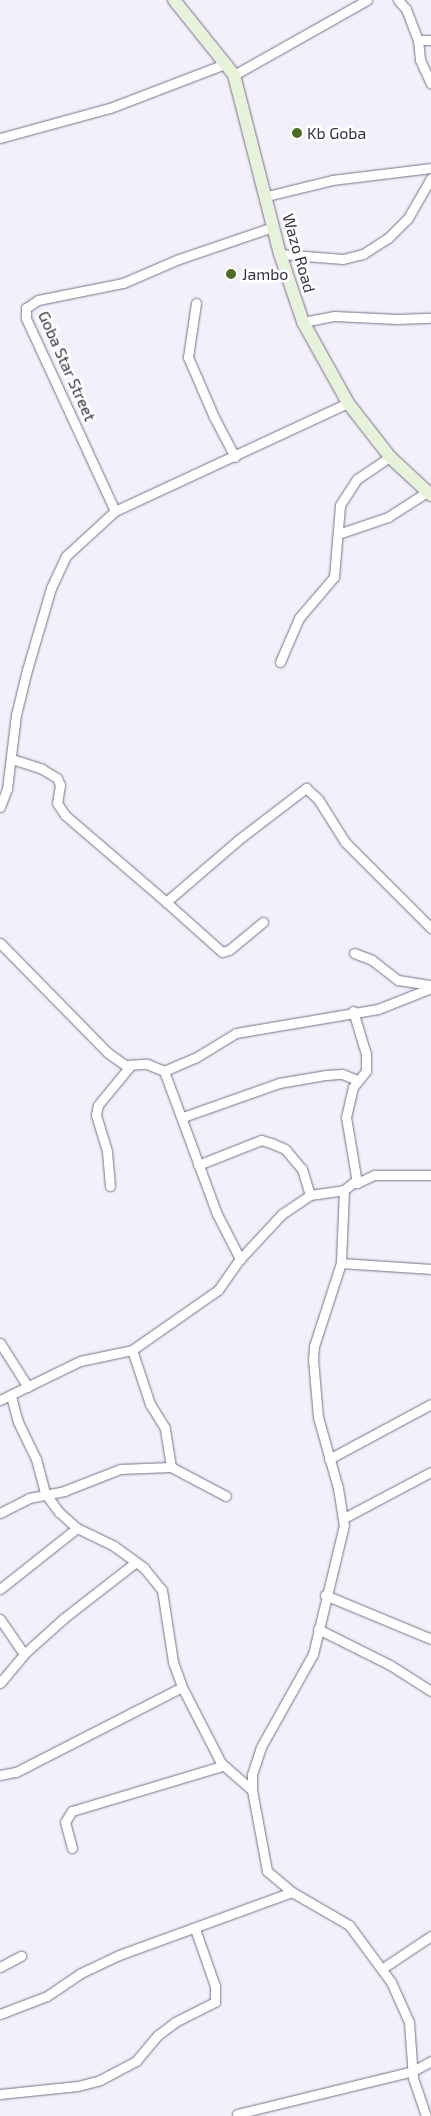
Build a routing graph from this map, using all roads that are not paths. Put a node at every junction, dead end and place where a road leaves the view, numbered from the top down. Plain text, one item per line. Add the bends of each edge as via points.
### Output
1 (174, 0) edge
2 (367, 0) edge
3 (398, 0) edge
4 (418, 40) junction
5 (431, 40) edge
6 (227, 62) junction
7 (234, 75) junction
8 (431, 84) edge
9 (0, 138) edge
10 (431, 168) edge
11 (431, 178) edge
12 (267, 196) junction
13 (273, 228) junction
14 (280, 254) junction
15 (196, 303) dead end
16 (431, 318) edge
17 (303, 322) junction
18 (348, 403) junction
19 (235, 457) junction
20 (390, 457) junction
21 (429, 493) edge
22 (115, 511) junction
23 (338, 534) junction
24 (280, 662) dead end
25 (12, 759) junction
26 (3, 789) edge
27 (0, 807) edge
28 (166, 902) junction
29 (263, 922) dead end
30 (431, 928) edge
31 (0, 943) edge
32 (354, 953) dead end
33 (431, 986) edge
34 (353, 1011) junction
35 (131, 1065) junction
36 (164, 1071) junction
37 (358, 1080) junction
38 (183, 1117) junction
39 (198, 1165) junction
40 (431, 1175) edge
41 (357, 1183) junction
42 (110, 1186) dead end
43 (344, 1190) junction
44 (310, 1195) junction
45 (240, 1258) junction
46 (341, 1263) junction
47 (431, 1269) edge
48 (0, 1343) edge
49 (132, 1350) junction
50 (28, 1387) junction
51 (11, 1396) junction
52 (0, 1400) edge
53 (431, 1404) edge
54 (329, 1459) junction
55 (172, 1467) junction
56 (431, 1472) edge
57 (46, 1494) junction
58 (226, 1496) dead end
59 (0, 1514) edge
60 (344, 1518) junction
61 (77, 1528) junction
62 (136, 1562) junction
63 (0, 1589) edge
64 (325, 1595) junction
65 (0, 1619) edge
66 (318, 1629) junction
67 (431, 1639) edge
68 (24, 1654) junction
69 (0, 1683) edge
70 (182, 1687) junction
71 (431, 1692) edge
72 (222, 1766) junction
73 (0, 1776) edge
74 (252, 1790) junction
75 (72, 1848) dead end
76 (292, 1892) junction
77 (195, 1929) junction
78 (431, 1936) edge
79 (22, 1956) dead end
80 (0, 1967) edge
81 (383, 1968) junction
82 (0, 2014) edge
83 (431, 2061) edge
84 (413, 2071) junction
85 (0, 2094) edge
86 (237, 2114) dead end
87 (426, 2116) edge

1 - 6 main road, Wazo Road
2 - 7 street
3 - 4 street via 406,9
4 - 5 street
4 - 8 street via 420,60
6 - 7 main road, Wazo Road
6 - 9 street via 110,108
7 - 12 main road, Wazo Road
10 - 12 street via 332,180
11 - 14 street via 408,218 388,238 363,254 343,259
12 - 13 main road, Wazo Road
13 - 14 main road, Wazo Road
13 - 22 street, Goba Star Street via 179,259 123,283 38,300 26,308 26,318
14 - 17 main road, Wazo Road
15 - 19 street via 188,357
16 - 17 street via 397,320 334,316
17 - 18 main road, Wazo Road
18 - 19 street
18 - 20 main road, Wazo Road
19 - 22 street
20 - 21 main road, Wazo Road
20 - 23 street via 357,478 337,512
21 - 23 street via 388,517
22 - 25 street via 66,556 51,588 16,715
23 - 24 street via 334,577 299,618
25 - 26 street
25 - 28 street via 57,778 60,785 57,803 66,816
26 - 27 street
28 - 29 street via 222,952 229,950
28 - 30 street via 238,840 306,788 318,799 345,842
31 - 35 street via 108,1052 125,1065
32 - 33 street via 372,960 398,980
33 - 34 street via 384,1008
34 - 36 street via 236,1033 195,1058
34 - 37 street via 366,1054 366,1071
35 - 36 street via 147,1064
35 - 42 street via 98,1105 96,1115 107,1151
36 - 38 street
37 - 38 street via 342,1074 279,1083
37 - 41 street via 353,1087 346,1116
38 - 39 street
39 - 44 street via 261,1140 285,1149 302,1169
39 - 45 street via 217,1214
40 - 41 street via 374,1175
41 - 43 street via 355,1181
43 - 44 street
43 - 46 street
44 - 45 street via 282,1214
45 - 49 street via 218,1290
46 - 47 street
46 - 54 street via 312,1358 318,1417
48 - 50 street
49 - 50 street via 80,1362
49 - 55 street via 150,1404 165,1428
50 - 51 street
51 - 52 street
51 - 57 street
53 - 54 street
54 - 60 street
55 - 57 street via 120,1469 64,1491
55 - 58 street
56 - 60 street
57 - 59 street
57 - 61 street
60 - 64 street
61 - 62 street via 114,1546
61 - 63 street
62 - 68 street via 78,1606
62 - 70 street via 153,1576 163,1593 173,1662
64 - 66 street
64 - 67 street
65 - 68 street
66 - 71 street via 390,1665
66 - 74 street via 313,1654 302,1678 261,1747 252,1774
68 - 69 street
70 - 72 street
70 - 73 street via 16,1772
72 - 74 street
72 - 75 street via 72,1812 65,1822
74 - 76 street via 265,1867
76 - 77 street
76 - 81 street via 349,1926
77 - 82 street via 106,1961 47,1996
77 - 85 street via 215,1986 215,2002 175,2022 158,2035 138,2059 100,2080 78,2086
78 - 81 street
79 - 80 street
81 - 84 street via 409,2022
83 - 84 street
84 - 86 street
84 - 87 street

